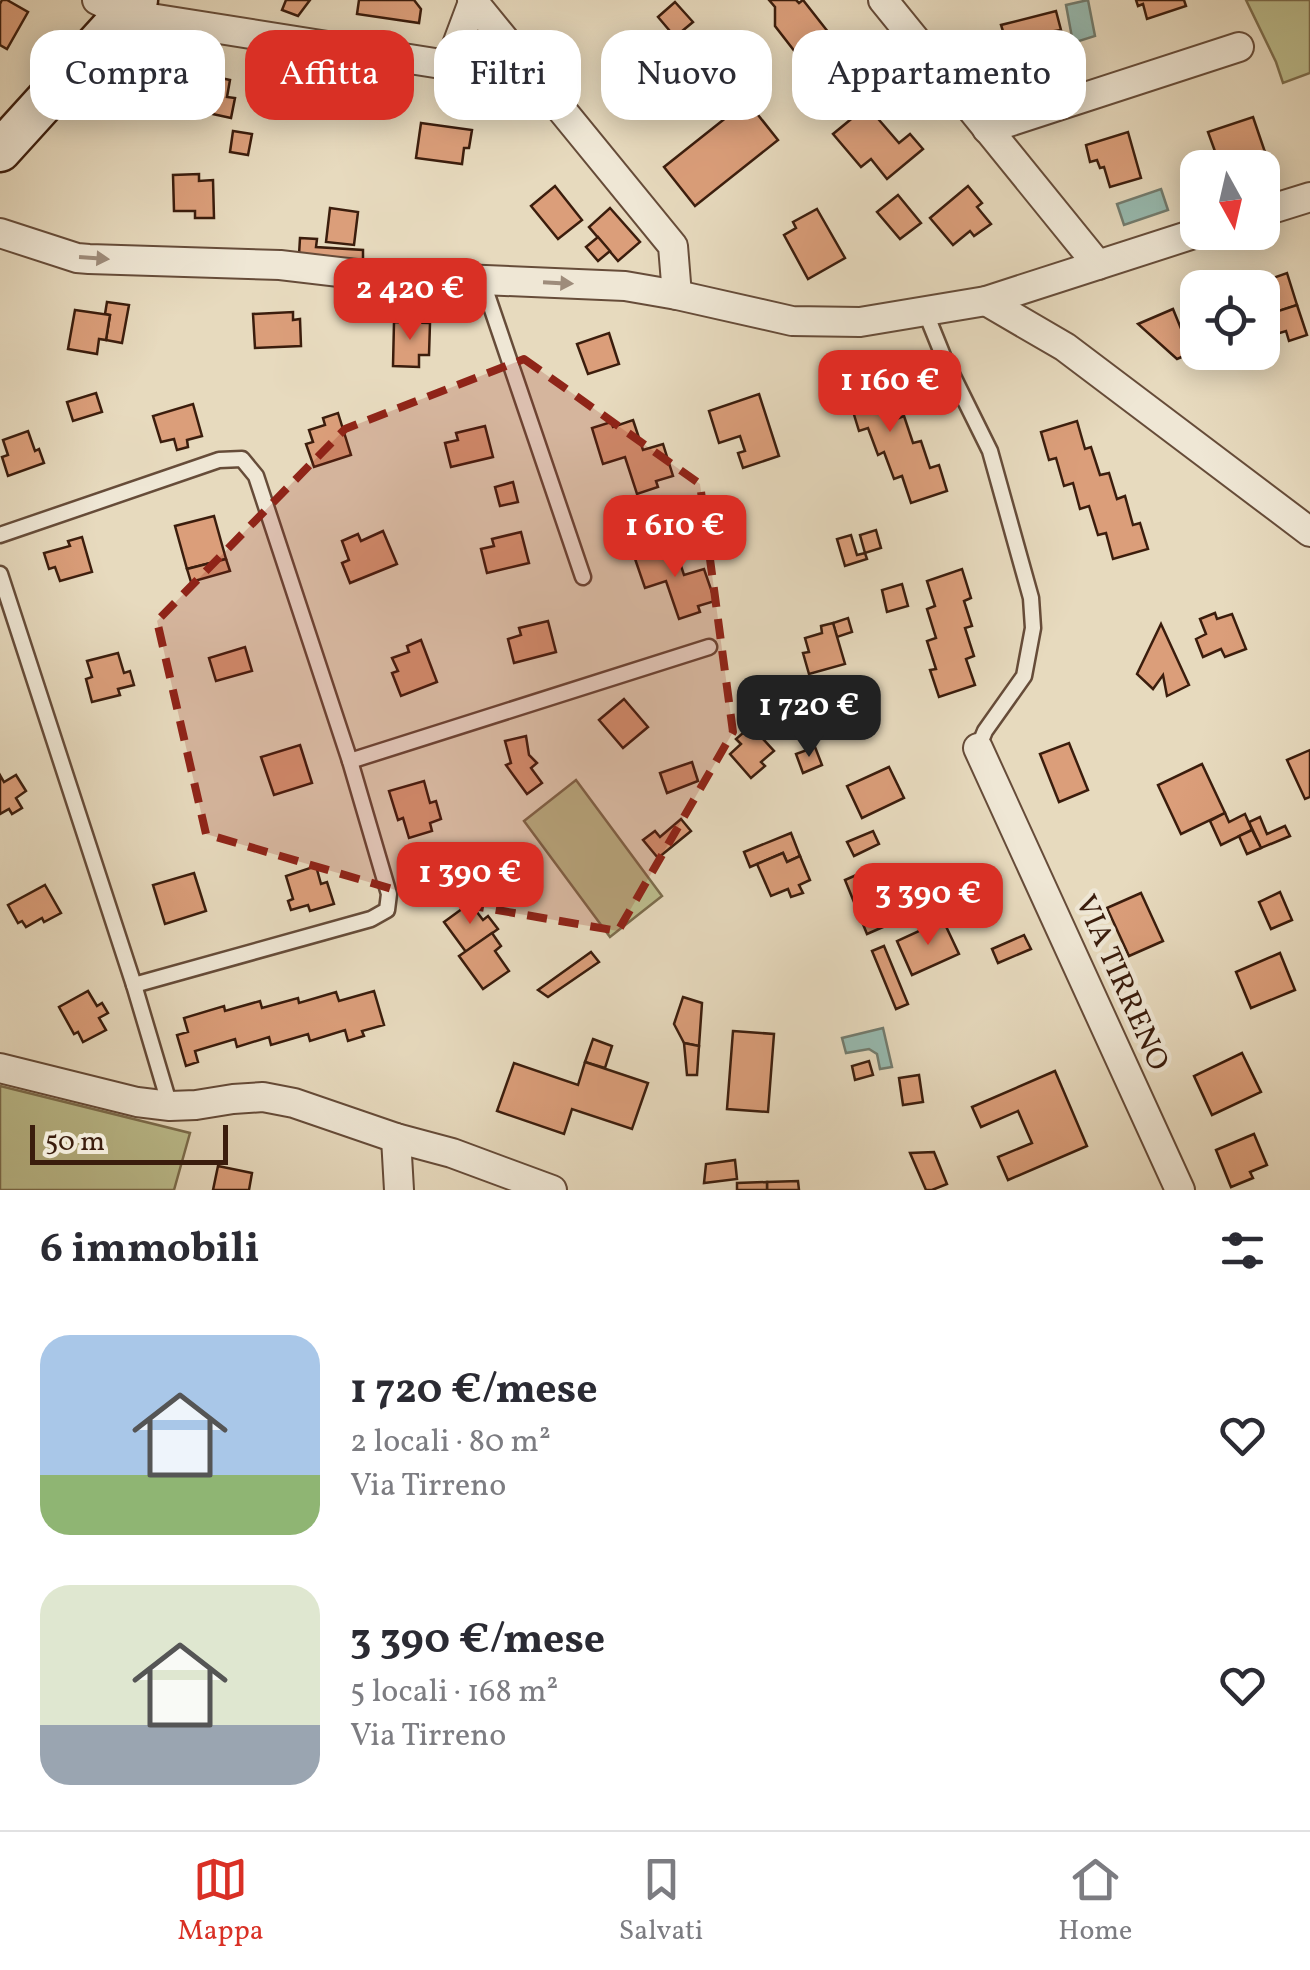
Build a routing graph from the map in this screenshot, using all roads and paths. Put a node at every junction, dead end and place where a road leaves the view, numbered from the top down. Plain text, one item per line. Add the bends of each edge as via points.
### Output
1 (883, 0) edge
2 (473, 1) edge
3 (120, 5) edge
4 (462, 30) edge
5 (496, 30) edge
6 (1238, 47) dead end
7 (434, 63) edge
8 (570, 120) edge
9 (988, 129) junction
10 (0, 151) edge
11 (1310, 197) edge
12 (1280, 206) edge
13 (0, 234) edge
14 (1180, 238) edge
15 (1098, 265) junction
16 (482, 280) junction
17 (678, 296) junction
18 (986, 301) junction
19 (925, 310) junction
20 (1310, 532) edge
21 (0, 535) edge
22 (0, 574) edge
23 (584, 577) dead end
24 (709, 648) dead end
25 (978, 748) joint
26 (350, 761) junction
27 (134, 985) junction
28 (0, 1068) edge
29 (170, 1106) junction
30 (396, 1138) junction
31 (399, 1190) edge
32 (552, 1190) edge
33 (1180, 1190) edge

1 - 9 street
2 - 4 street
2 - 5 street
3 - 7 street
3 - 10 street
6 - 9 street
8 - 17 street via 673,246
9 - 15 street
11 - 12 street
13 -> 16 street via 77,258
14 - 15 street
15 - 18 street
16 -> 17 street via 626,286
16 - 23 lane
17 - 19 street via 792,322 860,322
18 - 19 street
18 - 20 street via 1065,347
19 - 25 lane via 990,451 1030,598 1024,676
21 - 26 lane via 219,460 242,459 256,476
22 - 27 lane
24 - 26 lane
25 - 33 street, VIA TIRRENO
26 - 27 lane via 390,894 387,910
27 - 29 lane
28 - 29 street
29 - 30 street via 264,1097
30 - 31 street
30 - 32 street

